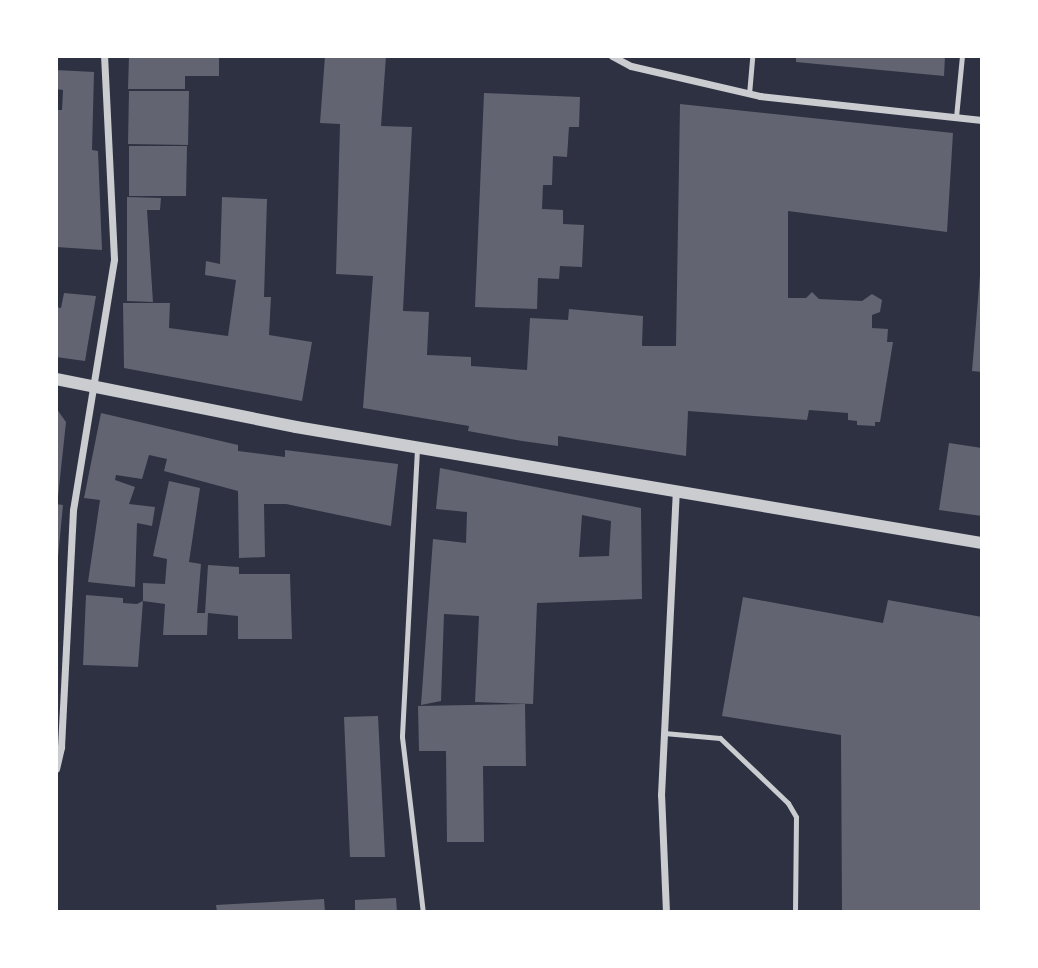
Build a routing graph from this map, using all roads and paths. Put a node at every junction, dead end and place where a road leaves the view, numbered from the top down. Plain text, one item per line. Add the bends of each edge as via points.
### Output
1 (104, 56) edge
2 (611, 56) edge
3 (752, 56) edge
4 (962, 56) edge
5 (749, 94) junction
6 (956, 117) junction
7 (982, 120) edge
8 (56, 379) edge
9 (94, 388) junction
10 (417, 446) junction
11 (676, 488) junction
12 (982, 543) edge
13 (664, 733) junction
14 (56, 769) edge
15 (422, 912) edge
16 (666, 912) edge
17 (795, 912) edge

1 - 9 street via 114,259
2 - 5 street via 631,66
3 - 5 lane
4 - 6 lane
5 - 6 street
6 - 7 street
8 - 9 street
9 - 10 street
9 - 14 street via 73,510 61,747
10 - 11 street
10 - 15 lane via 402,737
11 - 12 street
11 - 13 street
13 - 16 street via 661,795
13 - 17 lane via 720,738 788,803 796,817

